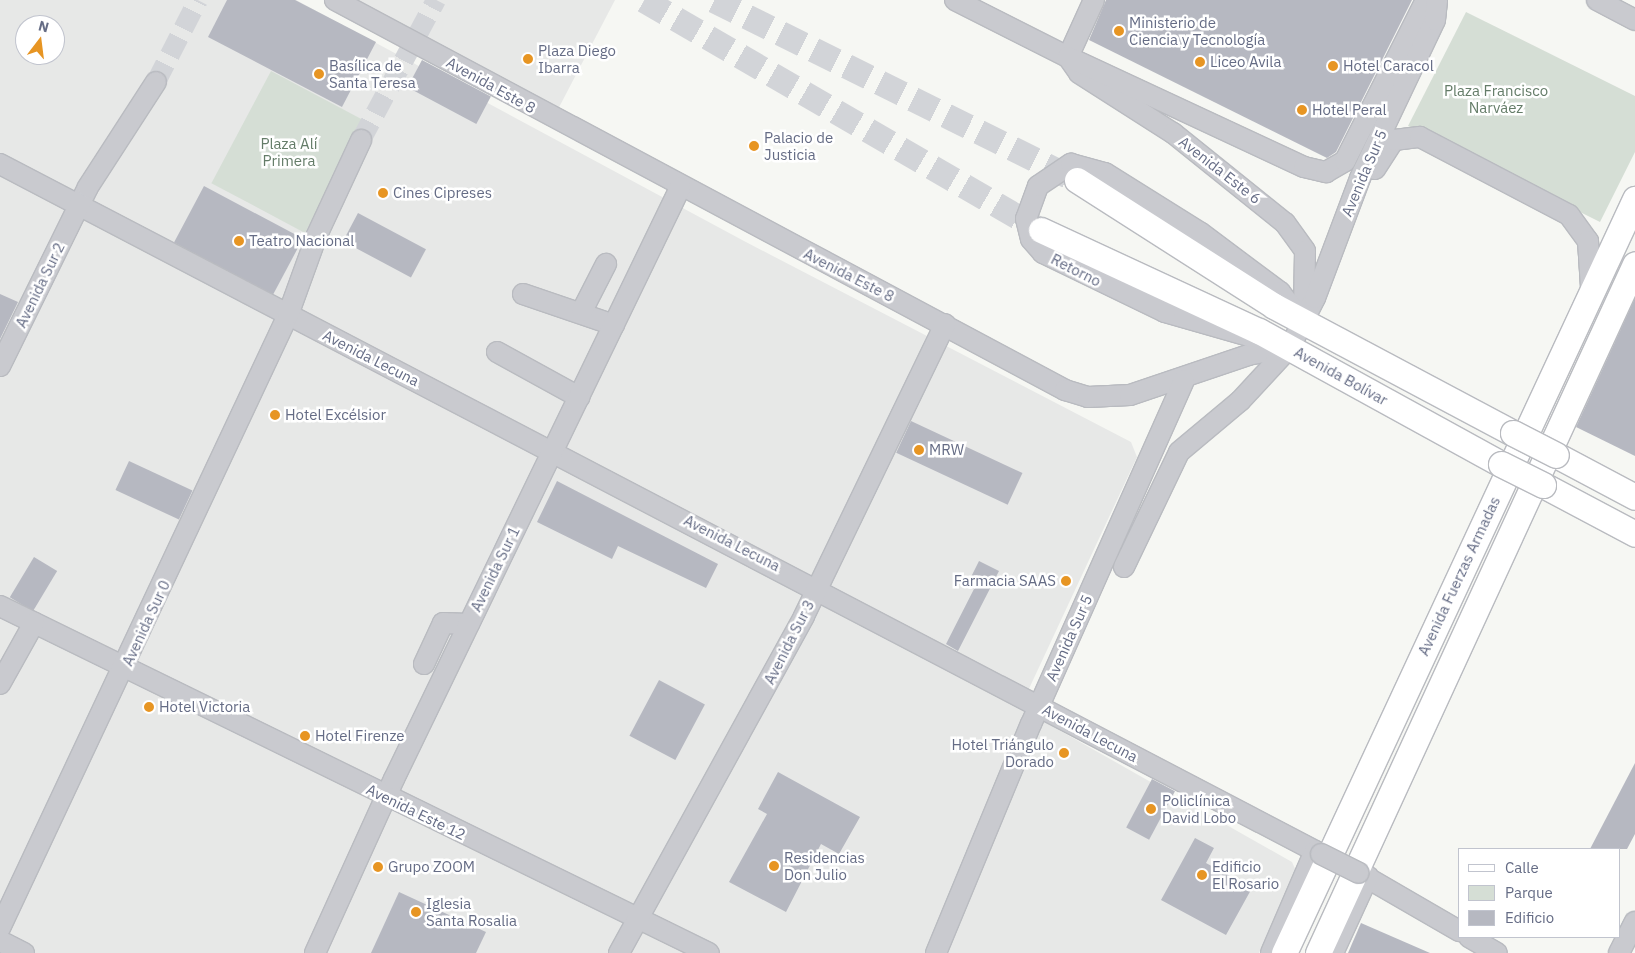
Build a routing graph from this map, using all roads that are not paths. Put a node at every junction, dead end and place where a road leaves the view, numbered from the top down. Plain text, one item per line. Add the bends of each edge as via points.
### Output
1 (335, 0) edge
2 (955, 0) edge
3 (1094, 0) edge
4 (1426, 0) edge
5 (1437, 0) edge
6 (1596, 0) edge
7 (1635, 20) edge
8 (1068, 58) junction
9 (156, 82) tunnel mouth
10 (361, 140) tunnel mouth
11 (0, 164) edge
12 (1336, 168) joint
13 (1360, 178) junction
14 (1077, 180) tunnel mouth
15 (680, 188) junction
16 (1635, 199) edge
17 (79, 204) junction
18 (1041, 230) tunnel mouth
19 (606, 264) dead end
20 (1635, 264) edge
21 (523, 294) dead end
22 (1589, 294) junction
23 (582, 312) junction
24 (288, 316) junction
25 (1304, 322) junction
26 (945, 324) junction
27 (614, 326) junction
28 (1290, 347) junction
29 (497, 352) dead end
30 (0, 366) edge
31 (1184, 380) junction
32 (579, 397) junction
33 (553, 451) junction
34 (1635, 497) edge
35 (1635, 534) edge
36 (1124, 567) dead end
37 (817, 587) junction
38 (0, 606) edge
39 (34, 623) junction
40 (469, 624) junction
41 (424, 664) dead end
42 (124, 670) junction
43 (0, 684) edge
44 (1039, 706) junction
45 (385, 798) junction
46 (1318, 853) junction
47 (1363, 875) junction
48 (637, 918) junction
49 (1635, 922) edge
50 (0, 928) edge
51 (1458, 930) edge
52 (1471, 938) edge
53 (0, 941) edge
54 (24, 953) edge
55 (315, 953) edge
56 (619, 953) edge
57 (709, 953) edge
58 (936, 953) edge
59 (1270, 953) edge
60 (1284, 953) edge
61 (1318, 953) edge
62 (1333, 953) edge
63 (1497, 953) edge
64 (1619, 953) edge

1 - 15 street, Avenida Este 8
2 - 8 street, Avenida Este 6
3 - 8 street
4 - 12 street, Avenida Sur 5 via 1345,161
5 - 13 street, Avenida Sur 5 via 1435,20
6 - 7 street
8 - 12 street, Avenida Este 6 via 1304,167 1326,172
8 - 25 street, Avenida Este 6 via 1079,73 1173,133 1285,223 1305,251
9 - 17 street, Avenida Sur 2
10 - 24 street, Avenida Sur 0 via 317,235
11 - 17 street, Avenida Lecuna
13 - 22 street via 1375,169 1401,136 1420,137 1456,154 1578,222 1591,255
13 - 25 street, Avenida Sur 5
14 - 25 main road, Avenida Bolívar
15 - 26 street, Avenida Este 8
15 - 27 street, Avenida Sur 1
16 - 22 main road, Avenida Fuerzas Armadas
17 - 24 street, Avenida Lecuna
17 - 30 street, Avenida Sur 2
18 - 28 main road, Avenida Bolívar
19 - 23 street
20 - 61 main road, Avenida Fuerzas Armadas
21 - 23 street
22 - 60 main road, Avenida Fuerzas Armadas
23 - 27 street
24 - 33 street, Avenida Lecuna
24 - 42 street, Avenida Sur 0
25 - 28 street, Avenida Sur 5
25 - 28 street, Retorno via 1280,292 1201,233 1105,174 1071,164 1051,173 1029,202 1026,219 1031,239 1065,266 1165,312
25 - 34 main road, Avenida Bolívar, bridge
26 - 31 street, Avenida Este 8 via 1065,390 1088,397 1130,396
26 - 37 street, Avenida Sur 3
27 - 32 street, Avenida Sur 1
28 - 31 street, Avenida Este 8 via 1248,356
28 - 35 main road, Avenida Bolívar, bridge
28 - 36 street, Avenida Sur 5 via 1240,401 1179,452
29 - 32 street
31 - 44 street, Avenida Sur 5
32 - 33 street, Avenida Sur 1
33 - 37 street, Avenida Lecuna
33 - 40 street, Avenida Sur 1
37 - 44 street, Avenida Lecuna
37 - 48 street, Avenida Sur 3 via 722,772
38 - 39 street, Avenida Este 12
39 - 42 street, Avenida Este 12
39 - 43 street
40 - 41 street via 443,623
40 - 45 street, Avenida Sur 1
42 - 45 street, Avenida Este 12
42 - 50 street, Avenida Sur 0
44 - 46 street, Avenida Lecuna
44 - 58 street, Avenida Sur 5
45 - 48 street, Avenida Este 12
45 - 55 street, Avenida Sur 1
46 - 47 street, Avenida Lecuna, bridge
46 - 59 street
47 - 51 street, Avenida Lecuna
47 - 62 street
48 - 56 street, Avenida Sur 3
48 - 57 street, Avenida Este 12
49 - 64 street
52 - 63 street
53 - 54 street

